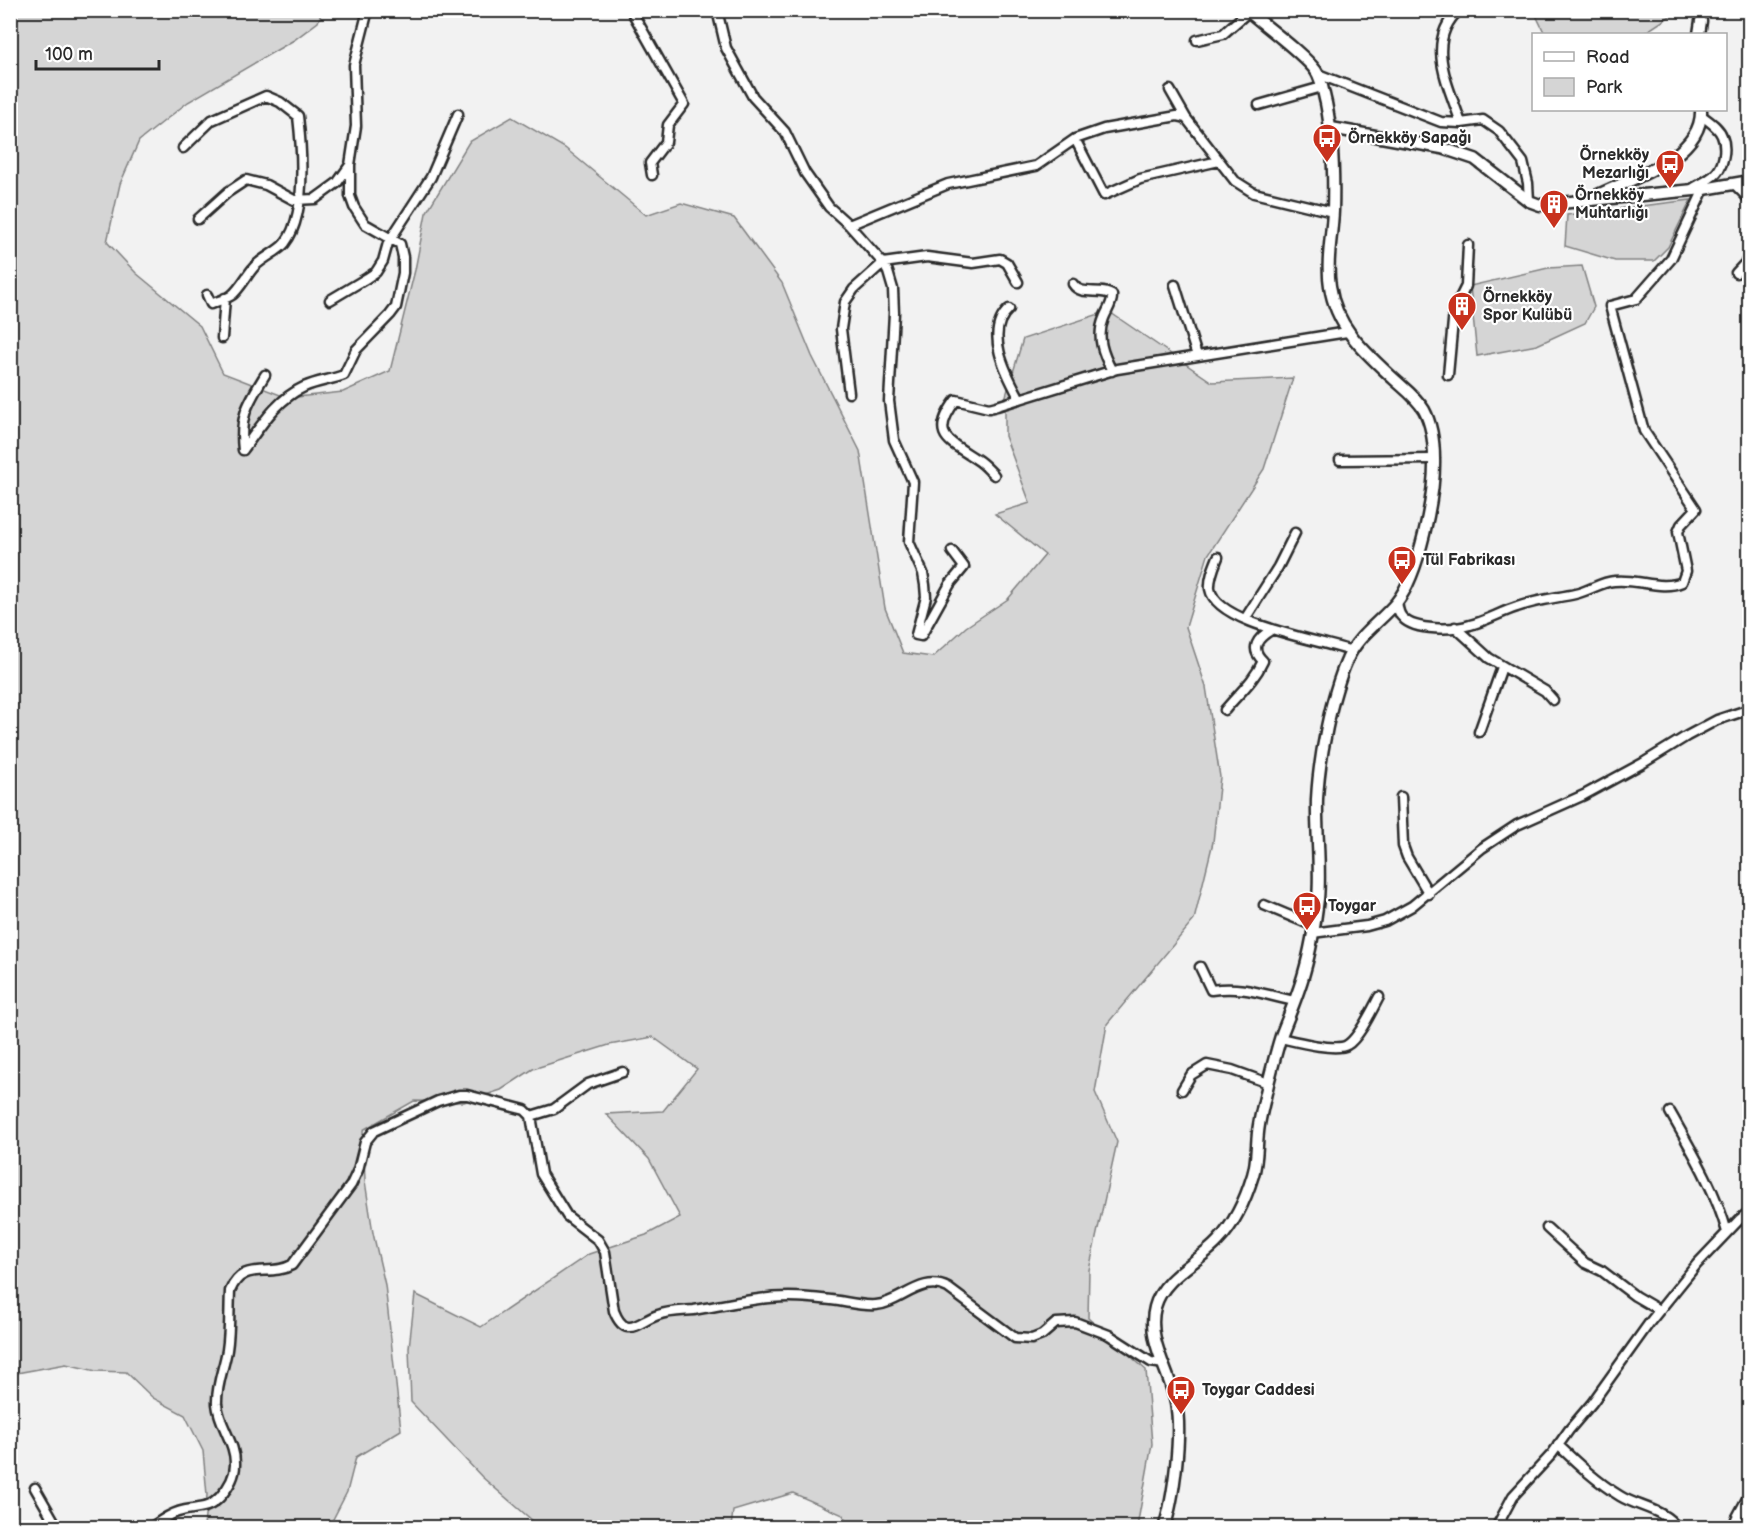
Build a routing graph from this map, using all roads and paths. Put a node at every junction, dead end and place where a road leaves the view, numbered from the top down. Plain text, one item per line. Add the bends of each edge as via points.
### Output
1 (368, 10) edge
2 (631, 10) edge
3 (717, 10) edge
4 (1459, 10) edge
5 (1247, 11) edge
6 (1701, 21) dead end
7 (1699, 33) edge
8 (1197, 40) dead end
9 (1318, 74) junction
10 (1322, 87) junction
11 (1170, 90) dead end
12 (1259, 105) dead end
13 (1701, 112) edge
14 (458, 114) dead end
15 (1186, 118) junction
16 (1461, 123) junction
17 (1331, 128) junction
18 (1076, 139) junction
19 (183, 148) dead end
20 (1220, 161) junction
21 (350, 165) junction
22 (652, 175) dead end
23 (1749, 181) edge
24 (1734, 184) junction
25 (1704, 189) junction
26 (1689, 190) junction
27 (1590, 199) junction
28 (301, 200) junction
29 (1749, 200) edge
30 (1529, 201) junction
31 (1333, 212) junction
32 (198, 219) dead end
33 (849, 225) junction
34 (391, 238) junction
35 (1468, 245) dead end
36 (1749, 258) edge
37 (883, 263) junction
38 (1736, 273) dead end
39 (1018, 282) dead end
40 (1073, 284) dead end
41 (1175, 285) dead end
42 (207, 295) dead end
43 (225, 298) junction
44 (330, 300) dead end
45 (1009, 309) dead end
46 (1347, 332) junction
47 (222, 338) dead end
48 (1197, 356) junction
49 (1112, 371) junction
50 (266, 375) dead end
51 (1449, 375) dead end
52 (849, 393) dead end
53 (1020, 399) junction
54 (1434, 459) junction
55 (1340, 460) dead end
56 (994, 475) dead end
57 (1295, 533) dead end
58 (952, 551) dead end
59 (1218, 557) dead end
60 (1398, 601) junction
61 (1245, 618) junction
62 (1455, 627) junction
63 (1271, 630) junction
64 (1351, 651) junction
65 (1502, 667) junction
66 (1553, 700) dead end
67 (1749, 708) edge
68 (1225, 710) dead end
69 (1479, 732) dead end
70 (1401, 797) dead end
71 (1428, 894) junction
72 (1264, 905) dead end
73 (1313, 929) junction
74 (1200, 966) dead end
75 (1379, 997) dead end
76 (1295, 1001) junction
77 (1281, 1038) junction
78 (623, 1072) dead end
79 (1268, 1083) junction
80 (1182, 1090) dead end
81 (1670, 1112) dead end
82 (531, 1116) junction
83 (1749, 1211) edge
84 (1547, 1228) dead end
85 (1727, 1232) junction
86 (1659, 1310) junction
87 (1164, 1364) junction
88 (1558, 1445) junction
89 (35, 1488) dead end
90 (1749, 1493) edge
91 (58, 1527) edge
92 (150, 1527) edge
93 (1164, 1527) edge
94 (1496, 1527) edge
95 (1677, 1527) edge
96 (1739, 1527) edge

1 - 21 street via 354,65 356,126
2 - 22 street via 684,104 668,125 666,142 650,163
3 - 33 street via 726,48 753,96 785,132 805,173 829,207
4 - 16 street via 1444,29 1440,56
5 - 8 street via 1223,34
5 - 9 main road
6 - 7 main road
9 - 10 main road
9 - 16 street via 1441,122
10 - 12 street
10 - 17 main road
11 - 15 street
13 - 26 street via 1722,136 1724,152 1722,164 1713,176
13 - 27 main road via 1693,138 1653,171
14 - 34 street via 431,177
15 - 18 street via 1177,116 1104,129
15 - 20 street
16 - 30 street via 1483,120 1508,140 1523,162
17 - 30 main road via 1442,148 1475,159
17 - 31 main road
18 - 20 street via 1104,195 1140,178
18 - 33 street via 1036,166 948,184
19 - 28 street via 212,120 267,96 298,116
20 - 31 street via 1235,181 1254,193
21 - 28 street via 327,192 315,199
21 - 34 street via 354,207 365,224
23 - 24 main road
24 - 25 main road
24 - 29 street
25 - 26 main road
25 - 62 street via 1671,259 1636,299 1610,306 1644,431 1696,509 1678,532 1686,571 1682,582 1671,587 1612,581
26 - 27 main road
27 - 30 main road via 1540,205
28 - 32 street via 294,201 266,185 246,180
28 - 43 street via 285,244 266,255
31 - 46 main road via 1329,283 1334,306
33 - 37 street
34 - 44 street via 376,272
34 - 50 street via 402,249 403,273 399,297 390,315 356,350 344,375 291,394 243,450 244,414
35 - 51 street via 1466,286 1454,310
36 - 38 street
37 - 39 street via 927,257 973,263 1000,259 1007,263
37 - 52 street via 845,302 841,329
37 - 58 street via 893,289 889,401 894,440 913,482 909,542 925,585 926,597 916,635 921,636 964,567
40 - 49 street via 1082,291 1112,295 1100,337
41 - 48 street
42 - 43 street via 211,304
43 - 47 street
45 - 53 street via 997,338 1005,372
46 - 48 street
46 - 54 main road via 1418,402 1430,425
48 - 49 street
49 - 53 street
53 - 56 street via 988,408 956,400 942,423 944,436 951,443
54 - 55 street
54 - 60 main road via 1433,489 1425,526 1411,578
57 - 61 street
59 - 61 street via 1210,590 1227,611
60 - 62 street via 1403,619 1412,624
60 - 64 main road
61 - 63 street
62 - 65 street
63 - 64 street
63 - 68 street via 1256,641 1258,656 1263,661 1260,668 1250,685
64 - 73 main road via 1325,740 1317,795 1318,892
65 - 66 street via 1545,691
65 - 69 street
67 - 71 street via 1687,735 1643,764 1517,825 1482,848
70 - 71 street via 1402,846
71 - 73 street via 1385,921 1367,927
72 - 73 street
73 - 76 main road
74 - 76 street via 1211,990 1230,987
75 - 77 street via 1358,1033 1344,1047
76 - 77 main road
77 - 79 main road
78 - 82 street via 588,1084 554,1108
79 - 80 street via 1207,1065 1191,1076
79 - 87 main road via 1259,1123 1255,1171 1239,1210 1216,1244 1167,1285 1157,1300 1153,1325
81 - 85 street via 1720,1206
82 - 87 street via 541,1174 567,1216 602,1245 614,1311 626,1326 634,1327 660,1314 775,1297 882,1304 935,1283 948,1288 1015,1338 1032,1339 1056,1323 1075,1322 1109,1335 1151,1362
82 - 92 street via 525,1110 459,1095 438,1101 368,1136 351,1185 299,1258 278,1271 248,1272 237,1279 230,1291 227,1352 217,1403 235,1458 231,1483 210,1505 180,1511
83 - 85 street
84 - 86 street via 1586,1263
85 - 86 street
86 - 88 street
87 - 93 main road via 1176,1403 1179,1433
88 - 94 street via 1513,1496
88 - 95 street via 1621,1497 1671,1518
89 - 91 street
90 - 96 street via 1736,1518

